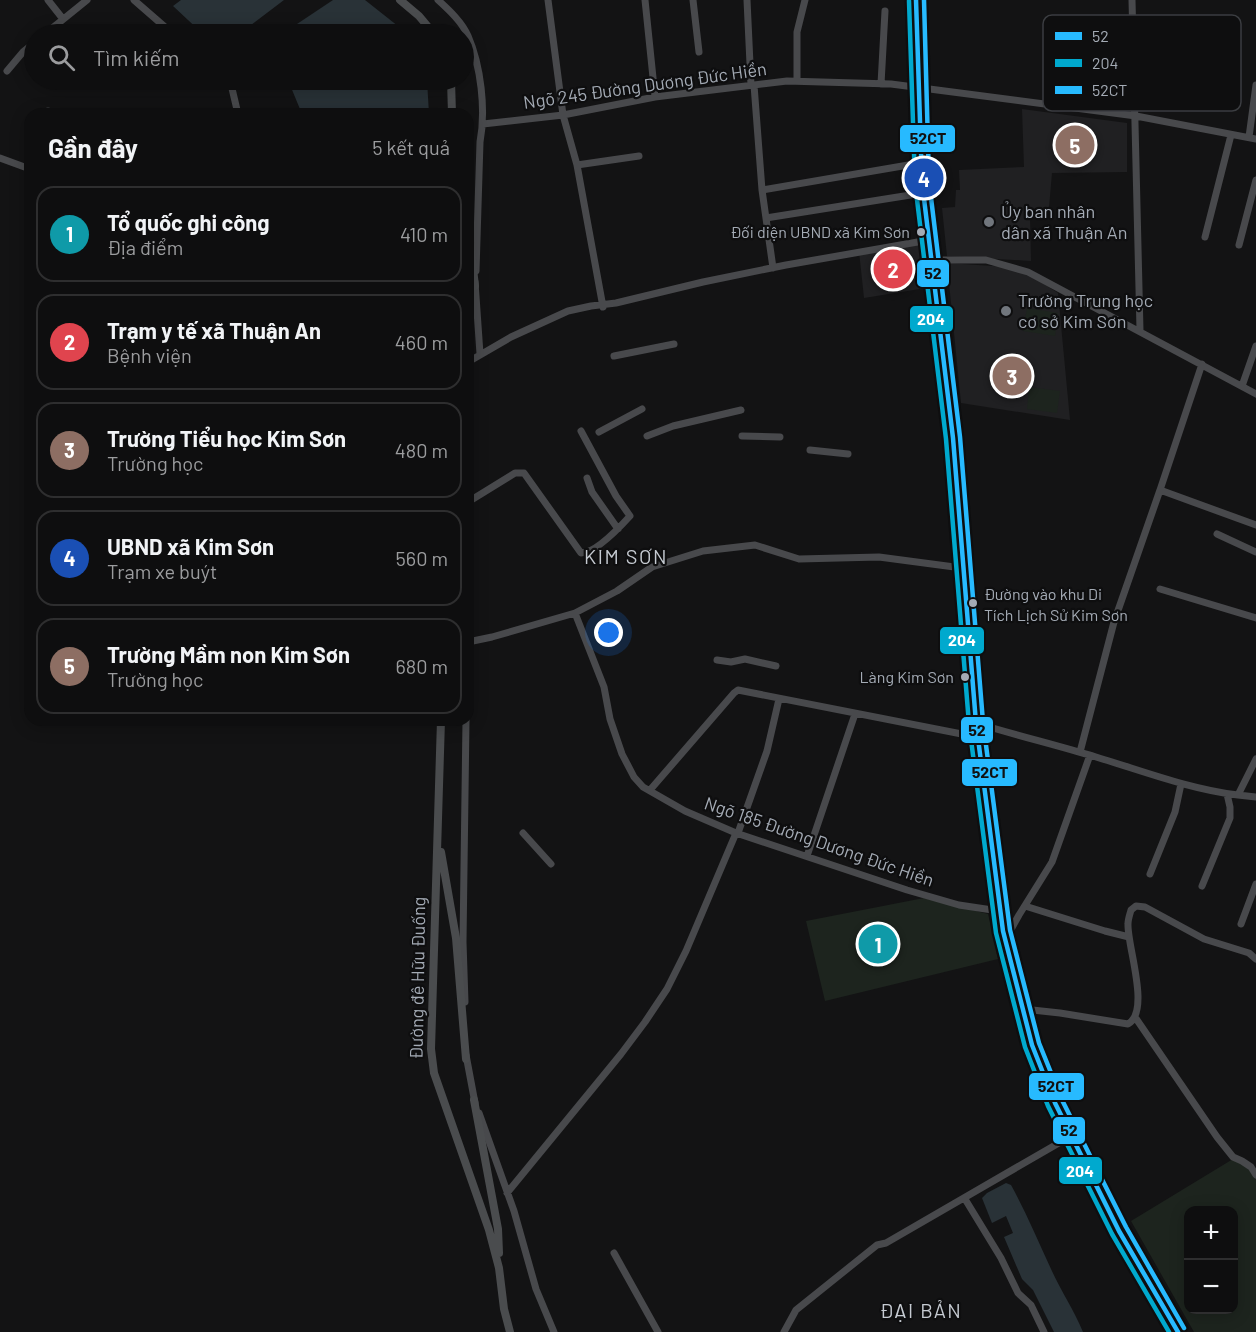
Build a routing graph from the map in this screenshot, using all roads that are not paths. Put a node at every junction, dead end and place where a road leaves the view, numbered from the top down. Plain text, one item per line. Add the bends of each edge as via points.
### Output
1 (48, 0) edge
2 (87, 0) edge
3 (134, 0) edge
4 (400, 0) edge
5 (406, 0) edge
6 (438, 0) edge
7 (548, 0) edge
8 (645, 0) edge
9 (693, 0) edge
10 (747, 0) edge
11 (805, 0) edge
12 (916, 0) edge
13 (1132, 0) edge
14 (885, 11) dead end
15 (1133, 15) edge
16 (419, 16) junction
17 (63, 20) junction
18 (58, 24) edge
19 (162, 24) edge
20 (426, 24) edge
21 (460, 24) edge
22 (24, 51) edge
23 (699, 52) dead end
24 (474, 56) edge
25 (8, 71) dead end
26 (798, 81) junction
27 (881, 84) junction
28 (752, 85) junction
29 (1256, 85) edge
30 (919, 88) junction
31 (232, 90) edge
32 (451, 90) edge
33 (655, 97) junction
34 (1043, 104) edge
35 (236, 108) edge
36 (452, 108) edge
37 (1097, 111) edge
38 (1136, 111) edge
39 (563, 115) junction
40 (1136, 116) junction
41 (483, 124) junction
42 (1231, 135) junction
43 (1253, 138) edge
44 (639, 156) dead end
45 (0, 159) edge
46 (920, 163) junction
47 (577, 165) junction
48 (24, 166) edge
49 (1256, 180) edge
50 (762, 190) junction
51 (923, 193) junction
52 (766, 218) junction
53 (1205, 237) dead end
54 (929, 240) junction
55 (1239, 245) dead end
56 (932, 260) junction
57 (773, 268) junction
58 (474, 277) edge
59 (475, 286) junction
60 (603, 306) junction
61 (1140, 330) junction
62 (674, 344) dead end
63 (1256, 346) edge
64 (480, 354) junction
65 (614, 356) dead end
66 (474, 358) edge
67 (1202, 364) junction
68 (1242, 386) junction
69 (1256, 394) edge
70 (642, 409) dead end
71 (741, 410) dead end
72 (581, 431) dead end
73 (598, 432) dead end
74 (647, 436) dead end
75 (742, 436) dead end
76 (780, 437) dead end
77 (810, 450) dead end
78 (848, 454) dead end
79 (586, 478) dead end
80 (1160, 490) junction
81 (474, 498) edge
82 (1256, 525) edge
83 (618, 528) junction
84 (1216, 534) dead end
85 (1256, 552) edge
86 (962, 568) junction
87 (1160, 589) dead end
88 (575, 613) junction
89 (1256, 618) edge
90 (474, 641) edge
91 (717, 660) dead end
92 (776, 666) dead end
93 (779, 699) junction
94 (855, 714) junction
95 (975, 723) junction
96 (441, 726) edge
97 (466, 726) edge
98 (977, 737) junction
99 (1080, 752) junction
100 (1090, 755) junction
101 (1256, 759) edge
102 (1181, 784) junction
103 (650, 790) junction
104 (1227, 794) junction
105 (1238, 795) junction
106 (1256, 797) edge
107 (438, 833) junction
108 (523, 833) dead end
109 (737, 833) junction
110 (807, 856) junction
111 (551, 864) dead end
112 (1150, 874) dead end
113 (1256, 884) edge
114 (1202, 886) dead end
115 (1025, 906) junction
116 (999, 911) junction
117 (1241, 924) dead end
118 (1130, 937) junction
119 (1005, 940) junction
120 (1256, 959) edge
121 (1023, 1009) junction
122 (1135, 1017) junction
123 (466, 1059) junction
124 (474, 1100) junction
125 (1071, 1136) junction
126 (1256, 1175) edge
127 (507, 1193) junction
128 (965, 1199) junction
129 (614, 1253) dead end
130 (499, 1269) junction
131 (510, 1332) edge
132 (554, 1332) edge
133 (658, 1332) edge
134 (784, 1332) edge
135 (1044, 1332) edge
136 (1178, 1332) edge

1 - 17 street
2 - 17 street
3 - 19 street
4 - 16 main road
5 - 16 main road
6 - 21 street
7 - 39 street
8 - 33 street
9 - 23 street
10 - 28 street
11 - 26 street via 797,32
12 - 30 highway
13 - 15 street
14 - 27 street
16 - 20 main road
17 - 18 street
22 - 25 street
24 - 41 street via 480,78
26 - 27 street, Ngõ 245 Đường Dương Đức Hiền
26 - 28 street, Ngõ 245 Đường Dương Đức Hiền
27 - 30 street, Ngõ 245 Đường Dương Đức Hiền
28 - 33 street, Ngõ 245 Đường Dương Đức Hiền
28 - 50 street
29 - 43 street
30 - 34 street, Ngõ 245 Đường Dương Đức Hiền
30 - 46 highway
31 - 35 street
32 - 36 main road
33 - 39 street, Ngõ 245 Đường Dương Đức Hiền
37 - 40 street, Ngõ 245 Đường Dương Đức Hiền
38 - 40 street
39 - 41 street, Ngõ 245 Đường Dương Đức Hiền
39 - 47 street
40 - 42 street, Ngõ 245 Đường Dương Đức Hiền
40 - 61 street
41 - 59 street
42 - 43 street, Ngõ 245 Đường Dương Đức Hiền
42 - 53 street
44 - 47 street
45 - 48 street
46 - 50 street
46 - 51 highway
47 - 60 street
49 - 55 street
50 - 52 street
51 - 52 street
51 - 54 highway
52 - 57 street
54 - 56 highway
54 - 57 street
56 - 61 street via 986,260 1028,272
56 - 86 highway via 953,438
57 - 60 street
58 - 59 main road
59 - 64 street
60 - 64 street via 568,311
61 - 67 street
62 - 65 street
63 - 68 street
64 - 66 street
67 - 68 street
67 - 80 street
68 - 69 street
70 - 73 street
71 - 74 street
72 - 83 street via 630,516
75 - 76 street
77 - 78 street
79 - 83 street
80 - 82 street
80 - 99 street via 1114,622
81 - 83 street via 519,472 524,473 581,553 594,548
84 - 85 street
86 - 88 street via 879,557 799,558 755,545 736,547 703,551 652,567
86 - 95 highway
87 - 89 street
88 - 90 street
88 - 103 street, Ngõ 185 Đường Dương Đức Hiền via 604,687 626,765
91 - 92 street via 745,659
93 - 94 street
93 - 103 street via 735,691
93 - 109 street via 767,751
94 - 98 street
94 - 110 street
95 - 98 highway
95 - 99 street
96 - 107 main road, Đường đê Hữu Đuống
97 - 123 street
98 - 116 highway
99 - 100 street
100 - 102 street
100 - 115 street via 1052,862
101 - 105 street
102 - 104 street
102 - 112 street via 1175,812
103 - 109 street, Ngõ 185 Đường Dương Đức Hiền via 685,811
104 - 105 street
104 - 114 street via 1230,818
105 - 106 street
107 - 123 main road via 456,938
107 - 130 main road, Đường đê Hữu Đuống via 434,1073 477,1193
108 - 111 street
109 - 110 street, Ngõ 185 Đường Dương Đức Hiền
109 - 127 street via 667,989 621,1054
110 - 116 street, Ngõ 185 Đường Dương Đức Hiền via 959,905
113 - 117 street
115 - 118 street
115 - 119 street
116 - 119 highway
118 - 120 street via 1131,910 1145,907 1204,939 1249,953
118 - 122 street via 1138,994
119 - 121 highway
121 - 122 street via 1128,1024
121 - 125 highway via 1032,1046
122 - 126 street via 1217,1137 1233,1157 1251,1167
123 - 124 street
124 - 127 street
124 - 130 main road via 498,1229
125 - 128 street
125 - 136 highway via 1119,1231
127 - 132 street via 536,1290
128 - 134 street via 877,1245 796,1310
128 - 135 street
129 - 133 street
130 - 131 main road, Đường đê Hữu Đuống

